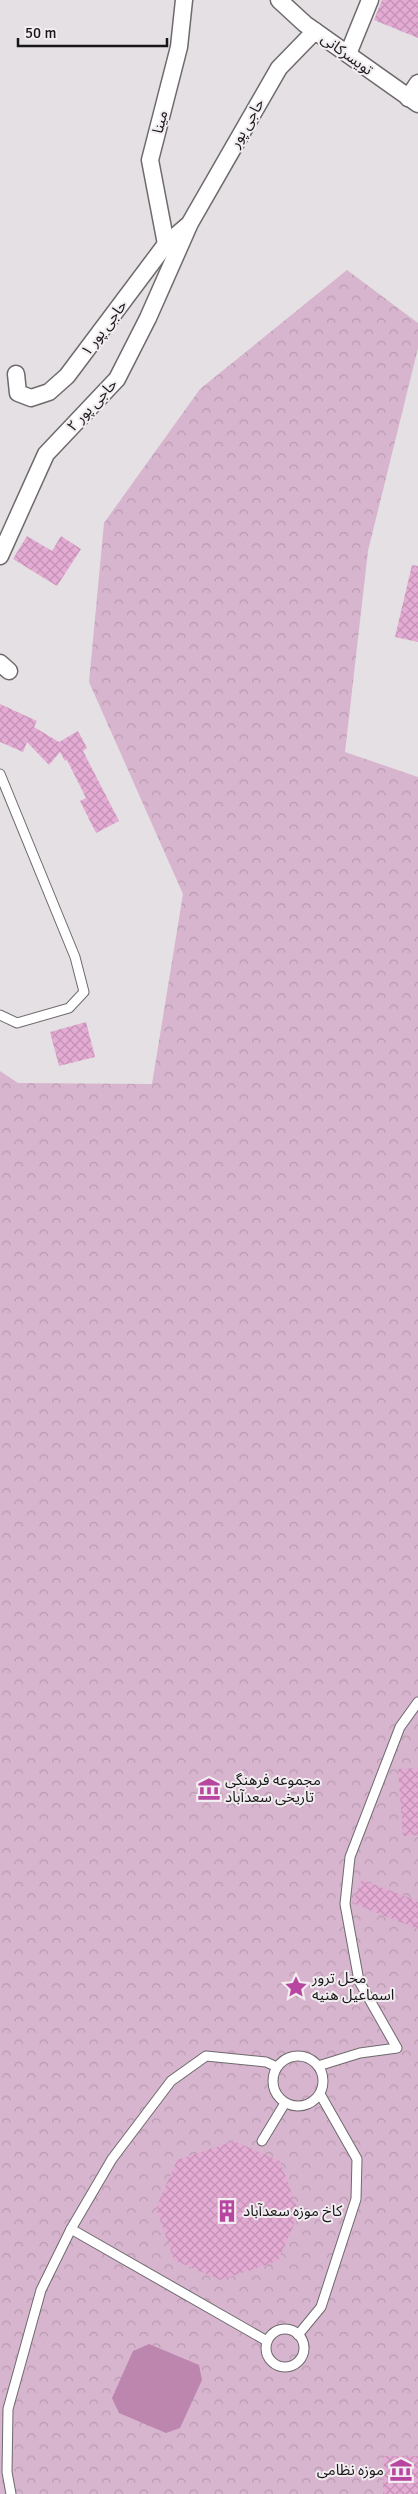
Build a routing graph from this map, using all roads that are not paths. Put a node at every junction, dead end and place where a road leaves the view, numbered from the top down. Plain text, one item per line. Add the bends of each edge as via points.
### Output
1 (184, 0) edge
2 (279, 0) edge
3 (370, 0) edge
4 (315, 30) junction
5 (348, 54) junction
6 (418, 83) edge
7 (413, 101) edge
8 (190, 223) junction
9 (166, 244) junction
10 (16, 374) dead end
11 (0, 556) edge
12 (0, 774) edge
13 (0, 1015) edge
14 (418, 1702) edge
15 (318, 2066) junction
16 (277, 2067) junction
17 (320, 2094) junction
18 (285, 2103) junction
19 (262, 2141) dead end
20 (71, 2229) junction
21 (298, 2334) junction
22 (267, 2342) junction
23 (11, 2494) edge

1 - 9 street, مینا via 179,47 150,160
2 - 4 street, تویسرکانی
3 - 5 street
4 - 5 street, تویسرکانی
4 - 8 street, حاجی پور via 279,68
5 - 7 street, تویسرکانی
6 - 7 street
8 - 9 street, حاجی پور ۱
8 - 11 street, حاجی پور ۲ via 117,379 46,454
9 - 10 street, حاجی پور ۱ via 91,346 67,376 49,392 31,398 18,393
12 - 13 lane via 75,957 84,992 69,1008 17,1023
14 - 15 lane via 400,1727 350,1857 345,1904 359,1981 397,2048 360,2053
15 - 16 lane via 305,2057 297,2056 282,2061
15 - 17 lane via 323,2080
16 - 18 lane via 273,2075 274,2091
16 - 20 lane via 266,2062 206,2056 171,2081 112,2159
17 - 18 lane via 301,2107
17 - 21 lane via 357,2159 356,2199 321,2307
18 - 19 lane
20 - 22 lane
20 - 23 lane via 41,2290 8,2409 7,2472
21 - 22 lane via 281,2329
21 - 22 lane via 303,2344 302,2356 288,2366 270,2360

